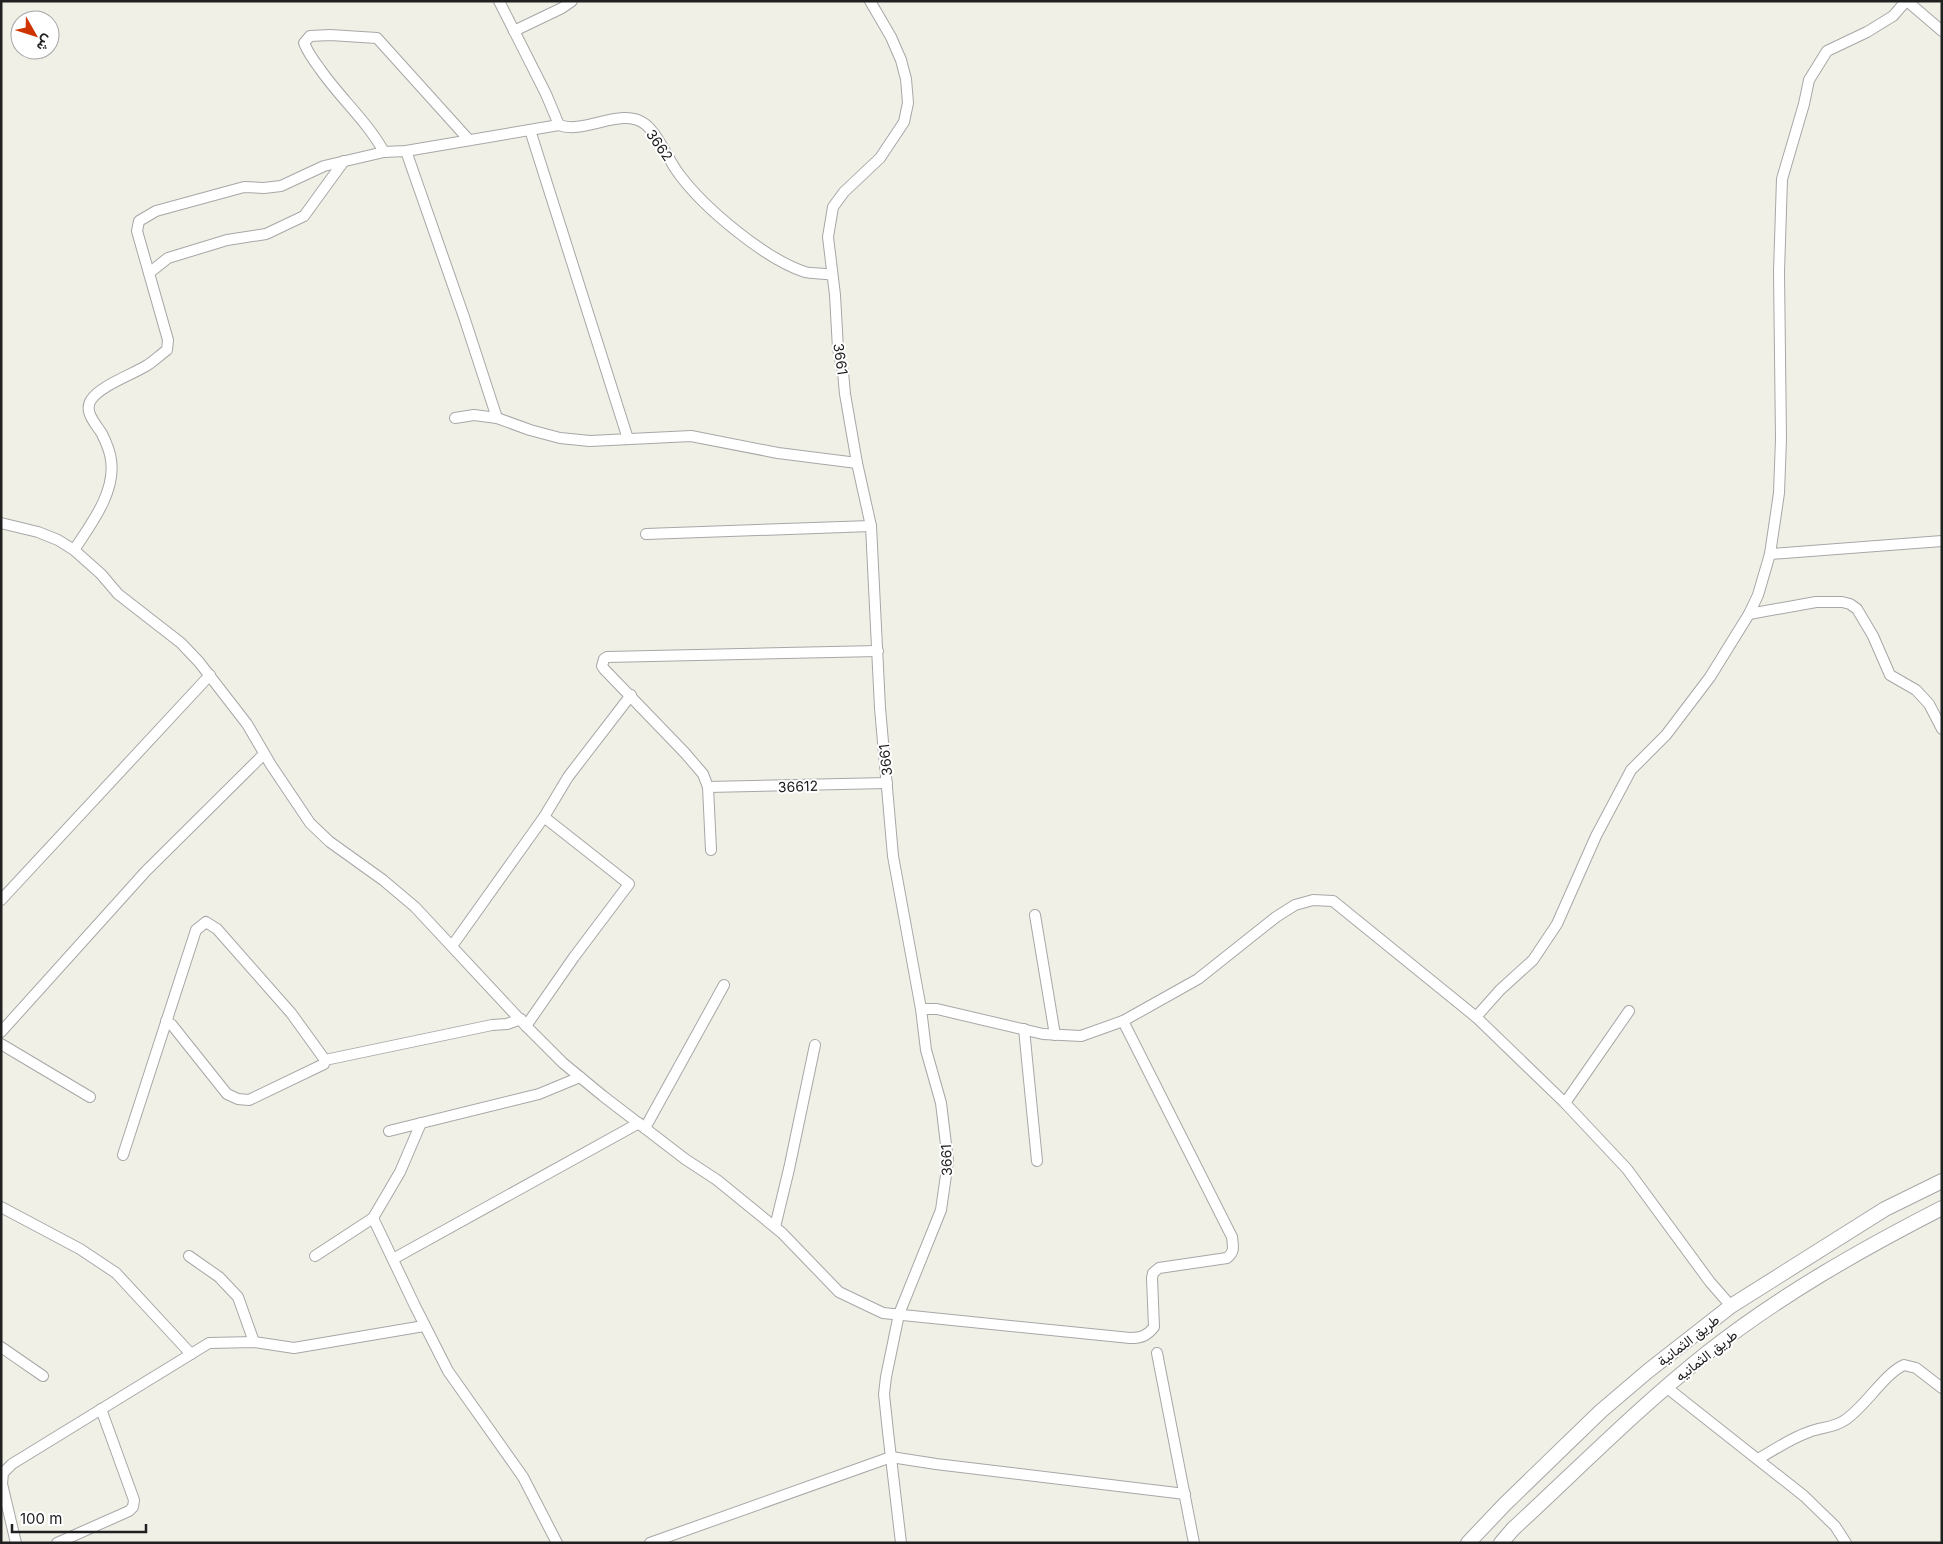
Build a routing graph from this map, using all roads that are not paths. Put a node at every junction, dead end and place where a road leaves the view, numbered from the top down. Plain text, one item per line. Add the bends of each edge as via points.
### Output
1 (499, 1) edge
2 (572, 1) edge
3 (870, 1) edge
4 (1907, 1) edge
5 (514, 31) junction
6 (1942, 31) edge
7 (559, 126) junction
8 (530, 130) junction
9 (468, 140) junction
10 (406, 151) junction
11 (384, 152) junction
12 (344, 161) junction
13 (149, 273) junction
14 (832, 275) junction
15 (455, 418) dead end
16 (497, 418) junction
17 (628, 439) junction
18 (856, 463) junction
19 (1, 523) edge
20 (872, 526) junction
21 (646, 534) dead end
22 (1942, 541) edge
23 (74, 550) junction
24 (1770, 554) junction
25 (1749, 614) junction
26 (878, 651) junction
27 (210, 675) junction
28 (631, 695) junction
29 (1942, 729) edge
30 (264, 754) junction
31 (887, 783) junction
32 (708, 788) junction
33 (544, 817) junction
34 (711, 850) dead end
35 (1, 900) edge
36 (1035, 915) dead end
37 (452, 946) junction
38 (724, 985) dead end
39 (920, 1009) junction
40 (1629, 1011) dead end
41 (1476, 1017) junction
42 (166, 1021) junction
43 (1123, 1021) junction
44 (523, 1023) junction
45 (1024, 1029) junction
46 (1, 1032) edge
47 (1054, 1035) junction
48 (1, 1044) edge
49 (815, 1045) dead end
50 (325, 1060) junction
51 (580, 1077) junction
52 (90, 1097) dead end
53 (1565, 1103) junction
54 (421, 1123) junction
55 (642, 1126) junction
56 (389, 1131) dead end
57 (123, 1155) dead end
58 (1037, 1161) dead end
59 (1942, 1181) edge
60 (1, 1206) edge
61 (1942, 1208) edge
62 (373, 1218) junction
63 (775, 1227) junction
64 (189, 1256) dead end
65 (315, 1256) dead end
66 (393, 1259) junction
67 (1731, 1306) junction
68 (899, 1314) junction
69 (424, 1326) junction
70 (254, 1342) junction
71 (1, 1347) edge
72 (1157, 1353) dead end
73 (191, 1354) junction
74 (43, 1376) dead end
75 (1666, 1386) junction
76 (1942, 1388) edge
77 (101, 1409) junction
78 (891, 1457) junction
79 (1758, 1459) junction
80 (1185, 1494) junction
81 (16, 1543) edge
82 (57, 1543) edge
83 (557, 1543) edge
84 (650, 1543) edge
85 (901, 1543) edge
86 (1194, 1543) edge
87 (1468, 1543) edge
88 (1501, 1543) edge
89 (1846, 1543) edge

1 - 5 street
2 - 5 street
3 - 14 street, 3661 via 901,60 908,103 904,122 880,158 833,207 828,237
4 - 6 street
4 - 24 street via 1893,16 1827,51 1809,80 1782,179 1779,272 1781,439 1779,493
5 - 7 street
7 - 8 street, 3662
7 - 14 street, 3662 via 574,127 626,118 644,124 689,186 732,227 786,263 806,272
8 - 9 street, 3662
8 - 17 street
9 - 10 street, 3662
9 - 11 street via 377,38 310,36 304,43 307,50
10 - 11 street, 3662
10 - 16 street
11 - 12 street, 3662
12 - 13 street via 304,216 266,234 227,240 168,258
12 - 13 street, 3662 via 324,166 281,186 244,187 156,211 139,221 137,231
13 - 23 street, 3662 via 168,340 167,350 89,402 88,410 108,449 110,484
14 - 18 street, 3661 via 838,349
15 - 16 street via 474,415
16 - 17 street via 560,438 590,441
17 - 18 street via 691,436 778,453
18 - 20 street, 3661
19 - 23 street via 38,532
20 - 21 street
20 - 26 street, 3661
22 - 24 street
23 - 27 street via 118,594 181,644
24 - 25 street
25 - 29 street via 1816,602 1850,604 1857,609 1873,636 1890,675 1916,690 1929,704
25 - 41 street via 1710,677 1666,735 1631,770 1596,836 1557,924 1532,960
26 - 28 street via 607,657 602,662 604,669
26 - 31 street, 3661
27 - 30 street via 247,724
27 - 35 street
28 - 32 street via 703,774
28 - 33 street via 568,777
30 - 37 street via 310,823 415,907
30 - 46 street via 146,872
31 - 32 street, 36612
31 - 39 street, 3661 via 893,856
32 - 34 street
33 - 37 street
33 - 44 street via 629,884
36 - 47 street
37 - 44 street
38 - 55 street
39 - 45 street via 938,1009
39 - 68 street, 3661 via 926,1050 941,1103 948,1176 936,1226
40 - 53 street
41 - 43 street via 1333,901 1313,900 1295,905 1198,979
41 - 53 street
42 - 50 street via 227,1094 238,1099 248,1100 311,1072
42 - 50 street via 196,930 206,922 217,929 291,1013
42 - 57 street
43 - 47 street via 1081,1036
43 - 68 street via 1232,1237 1232,1255 1158,1268 1152,1278 1154,1327 1141,1338
44 - 50 street via 492,1025
44 - 51 street
45 - 47 street
45 - 58 street
48 - 52 street
49 - 63 street
51 - 54 street via 539,1094
51 - 55 street
53 - 67 street via 1627,1169
54 - 56 street
54 - 62 street via 400,1172
55 - 63 street
55 - 66 street
59 - 67 street, طريق الثمانية via 1885,1209
60 - 73 street via 80,1249 116,1273
61 - 75 street, طريق الثمانيه via 1879,1240 1783,1299
62 - 65 street
62 - 66 street
63 - 68 street via 839,1292 883,1313
64 - 70 street via 219,1277 238,1296
66 - 69 street
67 - 87 street, طريق الثمانية via 1601,1411
68 - 78 street, 3661 via 884,1394
69 - 70 street via 294,1348
69 - 83 street via 448,1371 522,1477
70 - 73 street via 209,1343
71 - 74 street
72 - 80 street
73 - 77 street
75 - 79 street
75 - 88 street, طريق الثمانيه
76 - 79 street via 1916,1368 1899,1367 1845,1421 1809,1432
77 - 81 street via 12,1464 3,1473 2,1484
77 - 82 street via 134,1500 133,1507
78 - 80 street
78 - 84 street
78 - 85 street, 3661
79 - 89 street via 1821,1511
80 - 86 street

